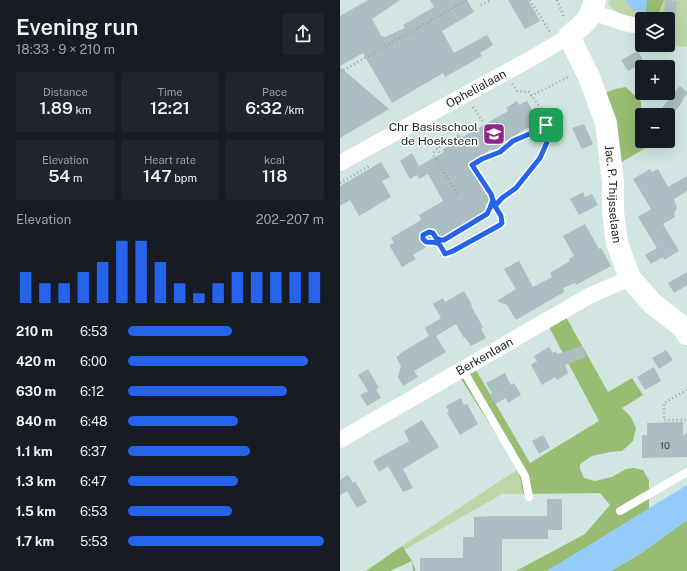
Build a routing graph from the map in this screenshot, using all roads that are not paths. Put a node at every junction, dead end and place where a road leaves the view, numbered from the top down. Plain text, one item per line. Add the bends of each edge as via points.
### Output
1 (594, 6) edge
2 (633, 25) dead end
3 (563, 40) junction
4 (340, 163) edge
5 (630, 278) junction
6 (687, 334) edge
7 (463, 370) junction
8 (340, 440) edge
9 (687, 472) edge
10 (529, 497) dead end
11 (620, 511) dead end

1 - 2 street via 624,24
1 - 3 street via 585,24
3 - 4 street, Ophelialaan
3 - 5 street, Jac. P. Thijsselaan via 589,77 606,123 613,182 613,212 618,242
5 - 6 street, Jac. P. Thijsselaan via 652,303 684,328
5 - 7 street, Berkenlaan via 589,296
7 - 8 street, Berkenlaan
7 - 10 lane via 525,476
9 - 11 lane

